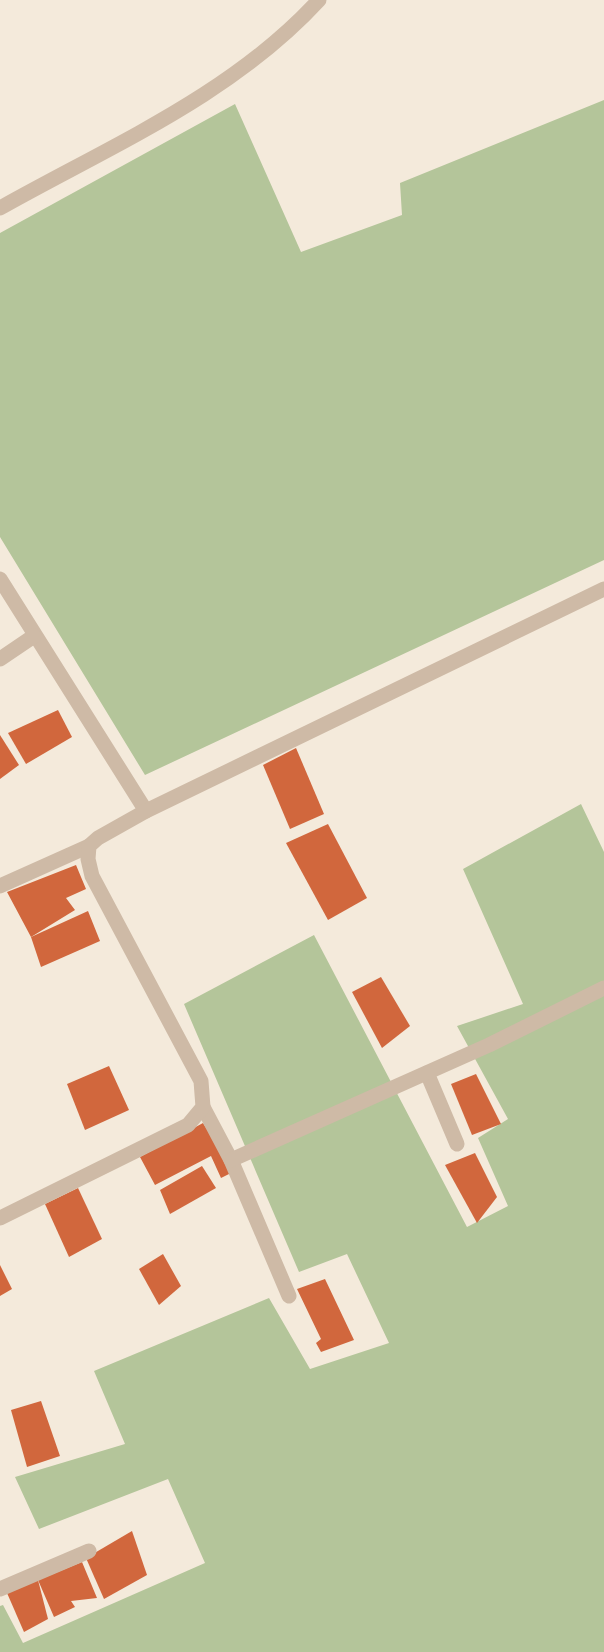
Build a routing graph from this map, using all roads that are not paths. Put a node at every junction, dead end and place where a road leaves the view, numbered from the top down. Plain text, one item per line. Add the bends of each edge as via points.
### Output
1 (319, 0) edge
2 (0, 208) edge
3 (0, 579) edge
4 (604, 589) edge
5 (34, 636) junction
6 (0, 659) edge
7 (146, 811) junction
8 (89, 846) junction
9 (0, 886) edge
10 (604, 988) edge
11 (427, 1073) junction
12 (203, 1107) junction
13 (457, 1144) dead end
14 (231, 1160) junction
15 (0, 1218) edge
16 (289, 1296) dead end
17 (90, 1551) dead end
18 (0, 1589) edge

1 - 2 street via 257,58 160,123
3 - 5 street
4 - 7 street
5 - 6 street
5 - 7 street
7 - 8 street
8 - 9 street
8 - 12 street via 92,876 201,1081
10 - 11 street
11 - 13 street
11 - 14 street
12 - 14 street
12 - 15 street via 188,1125
14 - 16 street
17 - 18 street

